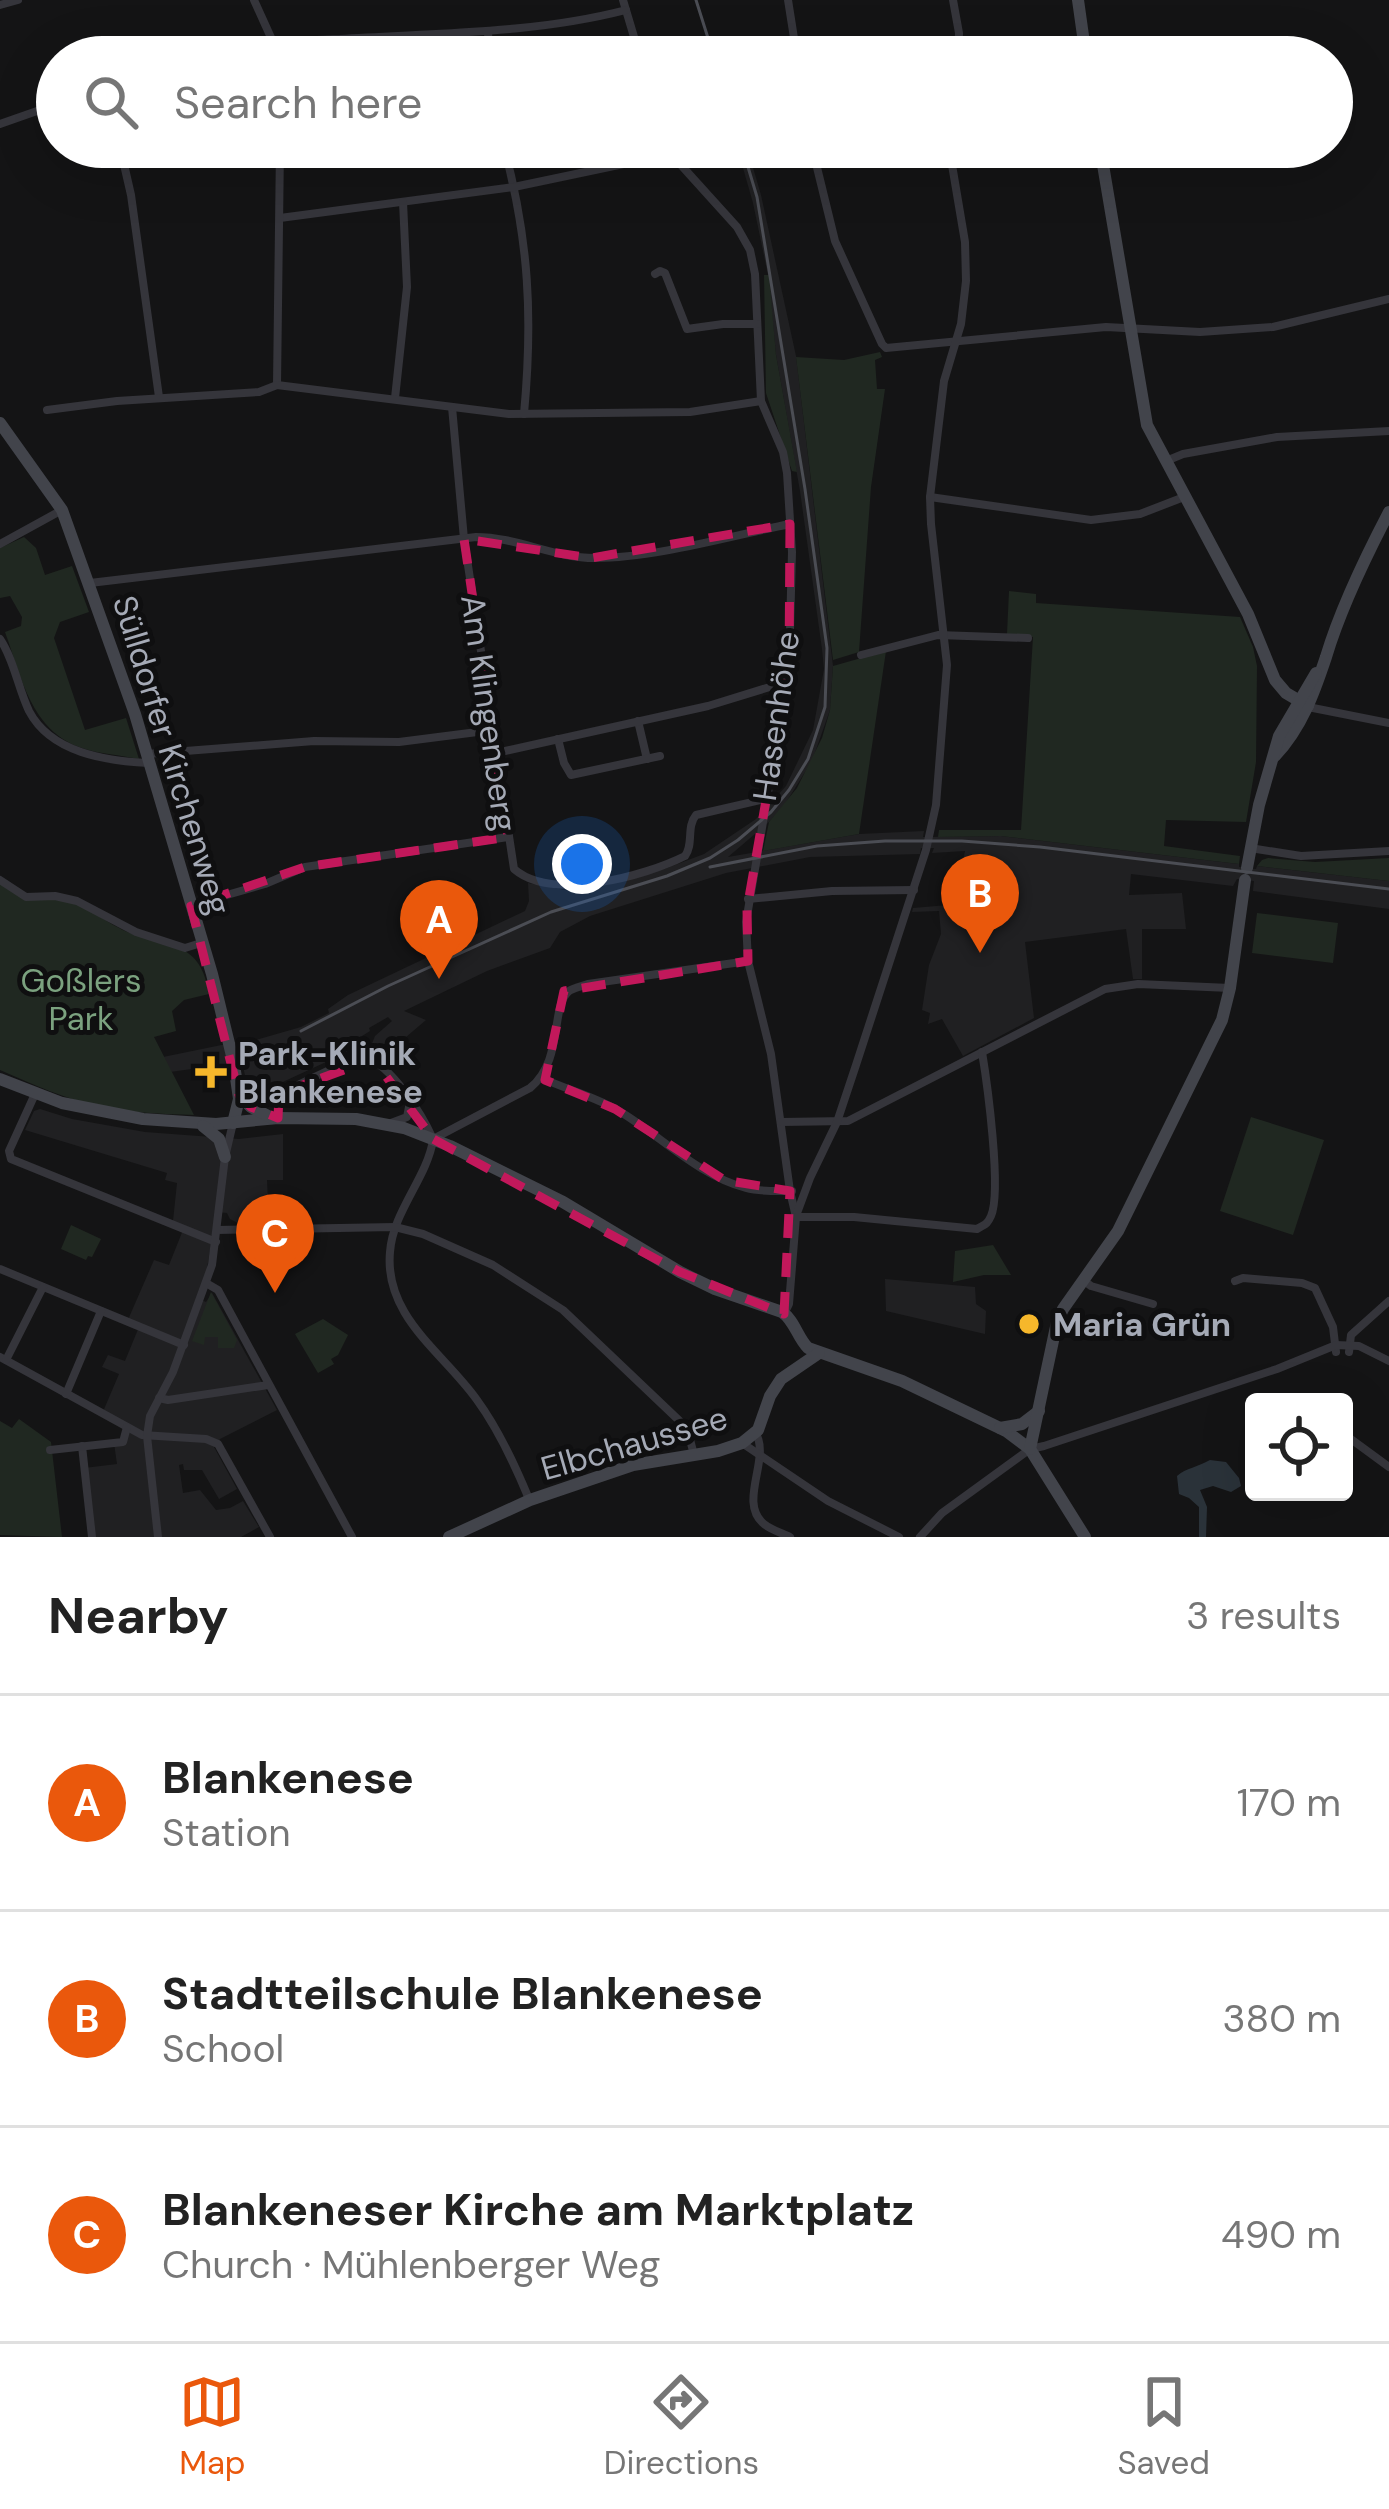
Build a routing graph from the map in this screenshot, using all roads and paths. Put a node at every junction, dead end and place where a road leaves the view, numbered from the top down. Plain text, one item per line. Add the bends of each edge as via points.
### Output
1 (18, 0) edge
2 (254, 0) edge
3 (788, 0) edge
4 (952, 0) edge
5 (1078, 0) edge
6 (0, 5) edge
7 (624, 5) edge
8 (488, 31) junction
9 (270, 36) edge
10 (390, 36) edge
11 (488, 36) edge
12 (634, 36) edge
13 (794, 36) edge
14 (959, 36) edge
15 (1084, 36) edge
16 (36, 111) edge
17 (0, 124) edge
18 (125, 168) edge
19 (280, 168) edge
20 (509, 168) edge
21 (594, 168) edge
22 (686, 168) edge
23 (817, 168) edge
24 (953, 168) edge
25 (1103, 168) edge
26 (514, 187) junction
27 (403, 202) junction
28 (280, 218) junction
29 (668, 282) dead end
30 (1389, 299) edge
31 (758, 324) junction
32 (1129, 327) junction
33 (957, 339) junction
34 (278, 385) junction
35 (159, 398) junction
36 (394, 398) junction
37 (761, 401) junction
38 (452, 407) junction
39 (47, 410) dead end
40 (524, 414) junction
41 (0, 423) edge
42 (1388, 432) edge
43 (1165, 462) junction
44 (930, 497) junction
45 (1184, 497) junction
46 (62, 510) junction
47 (1389, 512) edge
48 (790, 524) junction
49 (464, 539) junction
50 (0, 544) edge
51 (90, 583) junction
52 (944, 634) junction
53 (1028, 638) dead end
54 (0, 639) edge
55 (861, 655) dead end
56 (786, 682) junction
57 (1300, 706) junction
58 (638, 722) junction
59 (1389, 723) edge
60 (493, 730) junction
61 (558, 739) junction
62 (496, 753) junction
63 (660, 756) dead end
64 (148, 759) junction
65 (647, 759) junction
66 (764, 799) junction
67 (508, 837) junction
68 (1250, 848) junction
69 (1389, 851) edge
70 (0, 880) edge
71 (914, 890) junction
72 (748, 899) junction
73 (190, 906) junction
74 (201, 943) junction
75 (748, 961) junction
76 (1230, 988) junction
77 (982, 1052) junction
78 (542, 1078) junction
79 (0, 1079) edge
80 (34, 1094) junction
81 (239, 1095) junction
82 (410, 1100) junction
83 (275, 1118) junction
84 (781, 1122) junction
85 (837, 1122) junction
86 (196, 1123) junction
87 (233, 1123) junction
88 (389, 1123) junction
89 (434, 1139) junction
90 (225, 1157) junction
91 (790, 1191) junction
92 (805, 1192) junction
93 (796, 1217) junction
94 (395, 1228) junction
95 (217, 1230) junction
96 (215, 1242) junction
97 (0, 1269) edge
98 (1084, 1280) junction
99 (1235, 1281) dead end
100 (206, 1283) junction
101 (43, 1287) junction
102 (1389, 1301) edge
103 (1153, 1304) dead end
104 (101, 1311) junction
105 (784, 1314) junction
106 (184, 1345) junction
107 (1349, 1348) junction
108 (1333, 1349) junction
109 (819, 1353) junction
110 (3, 1359) edge
111 (1389, 1361) edge
112 (268, 1384) junction
113 (66, 1394) junction
114 (159, 1398) junction
115 (1040, 1411) junction
116 (128, 1427) junction
117 (1000, 1427) junction
118 (755, 1432) junction
119 (147, 1436) junction
120 (1353, 1441) edge
121 (742, 1443) junction
122 (82, 1447) junction
123 (1030, 1449) junction
124 (50, 1450) dead end
125 (760, 1454) junction
126 (694, 1455) junction
127 (1389, 1467) edge
128 (530, 1500) junction
129 (92, 1537) edge
130 (158, 1537) edge
131 (270, 1537) edge
132 (352, 1537) edge
133 (449, 1537) edge
134 (790, 1537) edge
135 (899, 1537) edge
136 (920, 1537) edge
137 (1084, 1537) edge

1 - 6 street
2 - 9 street
3 - 13 street
4 - 14 street
5 - 15 main road
7 - 8 street
7 - 12 street
8 - 10 street
8 - 11 street
16 - 17 street
18 - 35 street
19 - 28 street
20 - 26 street
21 - 26 street
22 - 31 street, Hasenhöhe via 745,239
23 - 33 street via 835,241 883,346
24 - 33 street via 966,262
25 - 32 main road
26 - 27 street
26 - 40 street via 530,297
27 - 28 street
27 - 36 street via 407,287
28 - 34 street
29 - 31 street via 687,329
30 - 32 street via 1273,327
31 - 37 street, Hasenhöhe
32 - 33 street
32 - 43 main road via 1147,425
33 - 44 street
34 - 35 street
34 - 36 street
35 - 39 street
36 - 38 street
37 - 40 street via 690,412
37 - 48 street, Hasenhöhe via 783,452
38 - 40 street
38 - 49 street, Am Klingenberg
41 - 46 main road, Sülldorfer Kirchenweg
42 - 43 street via 1277,436
43 - 45 main road
44 - 45 street via 1091,520
44 - 52 street
45 - 57 main road via 1248,614 1274,691
46 - 50 street
46 - 51 main road, Sülldorfer Kirchenweg
47 - 57 main road
48 - 49 street via 591,559 503,539
48 - 56 street, Hasenhöhe
49 - 51 street
49 - 60 street, Am Klingenberg
51 - 64 main road, Sülldorfer Kirchenweg
52 - 53 street
52 - 55 street
52 - 71 street via 939,784
54 - 64 street via 28,709 52,738 85,753
56 - 58 street
56 - 66 street, Hasenhöhe
57 - 59 street
57 - 68 main road via 1279,736
58 - 61 street
58 - 65 street
60 - 62 street, Am Klingenberg
60 - 64 street
61 - 62 street
61 - 65 street via 571,775
62 - 67 street, Am Klingenberg
63 - 65 street
64 - 73 main road, Sülldorfer Kirchenweg
66 - 67 street, Am Klingenberg via 696,815 685,856 602,883 520,875
66 - 72 street, Hasenhöhe
67 - 73 street via 304,867
68 - 69 street via 1300,856
68 - 76 main road
70 - 74 street via 26,898 77,901 136,932 183,947
71 - 72 street
71 - 85 street
72 - 75 street, Hasenhöhe
73 - 74 main road, Sülldorfer Kirchenweg
74 - 81 main road, Sülldorfer Kirchenweg
75 - 78 street via 571,990
75 - 84 street, Hasenhöhe
76 - 77 street via 1113,987
76 - 98 main road via 1174,1122
77 - 85 street
77 - 93 street via 993,1162 987,1223 977,1229
78 - 89 street
78 - 91 street via 615,1108 724,1180
79 - 80 main road
80 - 86 main road via 117,1116
80 - 96 street via 11,1159
81 - 83 main road
81 - 87 main road, Sülldorfer Kirchenweg
82 - 83 street via 365,1057 283,1092
82 - 88 street via 406,1117
82 - 89 street
83 - 87 main road
83 - 88 main road
84 - 85 street
84 - 91 street, Hasenhöhe
85 - 92 street
86 - 87 main road
86 - 90 main road via 217,1135
87 - 90 street
88 - 89 main road
89 - 94 street
89 - 105 main road via 680,1272
90 - 95 street
91 - 92 street
91 - 93 street, Hasenhöhe
92 - 93 street
93 - 105 street, Hasenhöhe
94 - 95 street
94 - 126 street via 493,1264 563,1310 687,1428
94 - 128 street via 389,1254 402,1312 481,1405
95 - 96 street
96 - 100 street
97 - 101 street
98 - 103 street
98 - 115 main road via 1058,1322
99 - 108 street via 1315,1288 1331,1319
100 - 106 street
100 - 112 street via 218,1291
101 - 104 street
101 - 110 street
102 - 107 street via 1353,1333
104 - 106 street
104 - 113 street
105 - 109 main road
106 - 114 street
107 - 108 street
107 - 111 street
108 - 123 street
109 - 117 main road
109 - 118 main road, Elbchaussee via 777,1384
110 - 113 street
112 - 114 street
112 - 132 street
113 - 116 street
114 - 119 street
115 - 117 main road
115 - 123 main road
116 - 119 street
116 - 122 street via 123,1442
117 - 123 main road
118 - 121 main road, Elbchaussee
118 - 125 street
119 - 130 street
119 - 131 street via 218,1444
120 - 127 street
121 - 125 street
121 - 126 main road, Elbchaussee
122 - 124 street
122 - 129 street
123 - 136 street
123 - 137 main road
125 - 134 street via 755,1513
125 - 135 street via 828,1502
126 - 128 main road, Elbchaussee via 633,1465
128 - 133 main road, Elbchaussee

